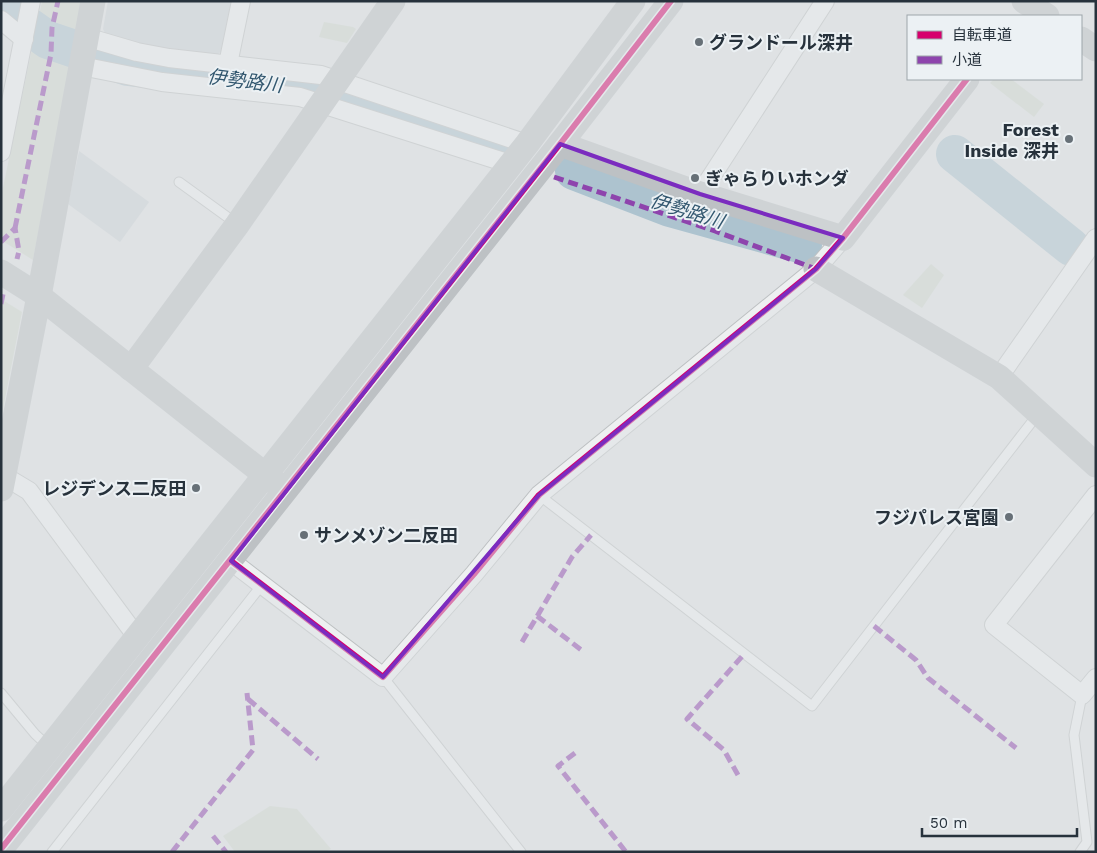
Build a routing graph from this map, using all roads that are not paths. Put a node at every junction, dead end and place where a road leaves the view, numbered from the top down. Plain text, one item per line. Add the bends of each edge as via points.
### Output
1 (93, 1) edge
2 (241, 1) edge
3 (393, 1) edge
4 (633, 1) edge
5 (671, 1) edge
6 (825, 1) edge
7 (1023, 5) edge
8 (26, 7) edge
9 (1045, 15) edge
10 (1, 20) edge
11 (24, 36) junction
12 (1082, 40) edge
13 (1096, 49) edge
14 (83, 51) junction
15 (228, 64) junction
16 (966, 80) edge
17 (330, 92) junction
18 (527, 144) junction
19 (560, 144) junction
20 (1, 152) edge
21 (510, 164) junction
22 (179, 182) dead end
23 (700, 194) junction
24 (237, 225) junction
25 (843, 238) junction
26 (1096, 238) edge
27 (1089, 263) edge
28 (816, 269) junction
29 (1, 272) edge
30 (39, 296) junction
31 (131, 368) junction
32 (998, 377) junction
33 (1039, 413) junction
34 (1096, 465) edge
35 (266, 475) junction
36 (2, 482) edge
37 (286, 491) junction
38 (539, 495) junction
39 (1096, 495) edge
40 (231, 561) junction
41 (261, 586) junction
42 (137, 637) junction
43 (382, 677) junction
44 (1096, 678) edge
45 (1, 693) edge
46 (1082, 695) junction
47 (50, 748) junction
48 (1, 809) edge
49 (1, 849) edge
50 (52, 852) edge
51 (522, 852) edge
52 (1080, 852) edge

1 - 14 street
2 - 15 street
3 - 17 street
4 - 18 street
5 - 19 street
6 - 23 street
7 - 9 street
8 - 11 street
10 - 11 street
11 - 20 street
12 - 13 street
14 - 15 street via 137,52
14 - 17 street via 162,82 300,97
14 - 30 street
15 - 17 street via 321,75
16 - 25 street
17 - 18 street
17 - 21 street
17 - 24 street
18 - 21 street
19 - 23 street
19 - 37 street
21 - 35 street
22 - 24 lane
23 - 25 street
24 - 31 street
25 - 28 street
26 - 27 street
27 - 32 street
28 - 32 street
28 - 38 street
29 - 30 street
30 - 31 street
30 - 36 street
31 - 35 street
32 - 33 street
33 - 34 street
33 - 38 lane via 812,706
35 - 37 street
35 - 42 street
36 - 42 street via 29,491
37 - 40 street
38 - 43 street
39 - 46 street via 994,625
40 - 41 street
40 - 49 street
41 - 43 street
41 - 50 lane
42 - 47 street
43 - 51 lane
44 - 46 street
45 - 47 lane
46 - 52 lane via 1074,735 1087,842
47 - 48 street

